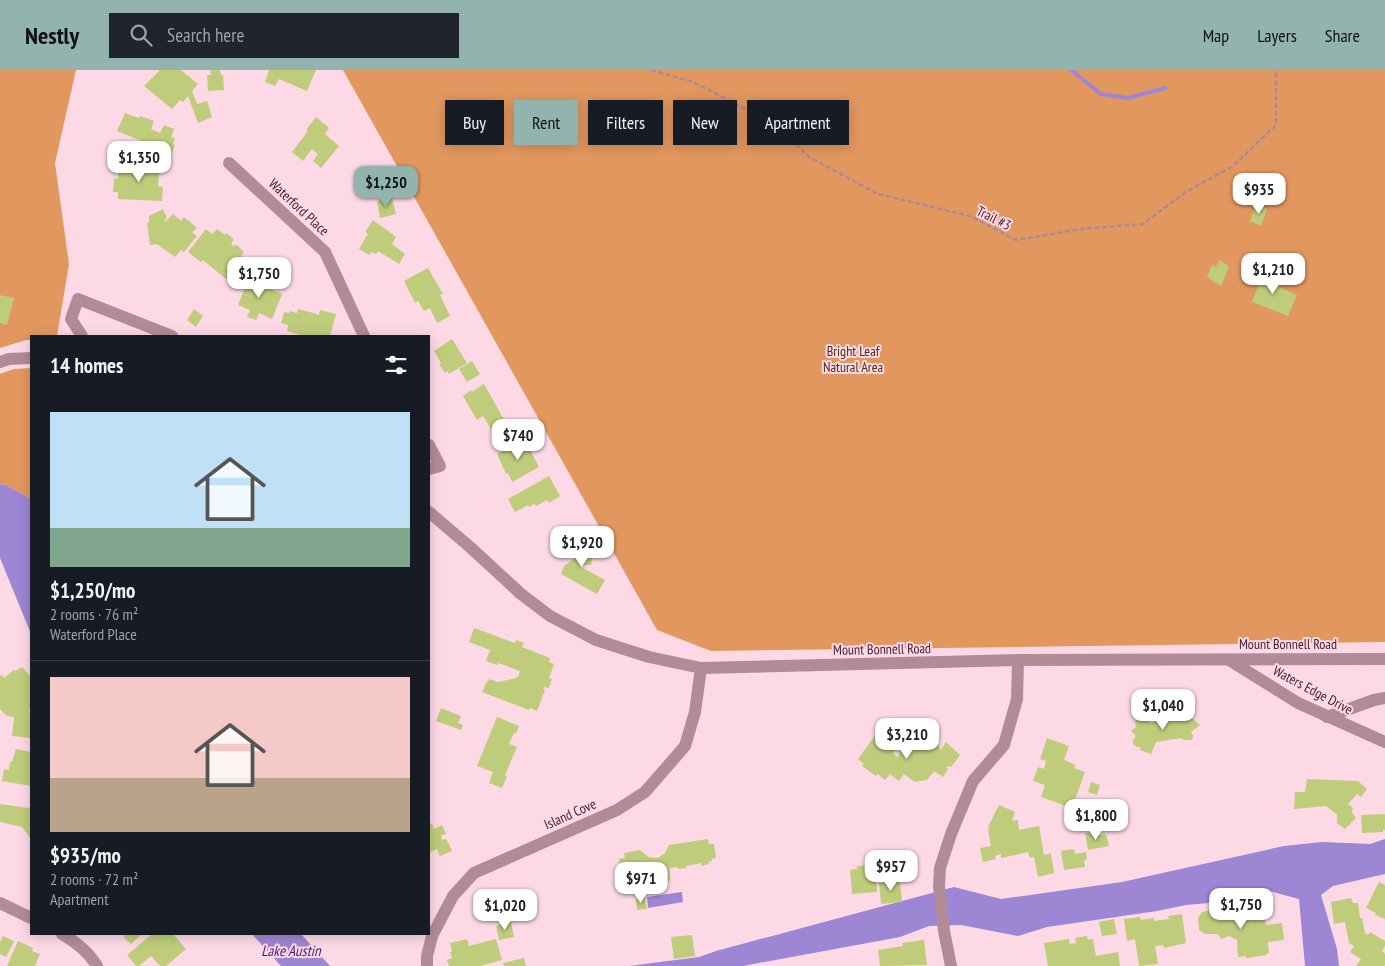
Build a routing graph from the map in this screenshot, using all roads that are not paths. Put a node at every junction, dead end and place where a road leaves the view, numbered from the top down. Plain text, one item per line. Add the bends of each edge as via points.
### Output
1 (228, 163) dead end
2 (81, 335) edge
3 (169, 335) edge
4 (364, 335) edge
5 (30, 358) edge
6 (0, 362) edge
7 (430, 447) edge
8 (430, 469) edge
9 (430, 513) edge
10 (1385, 659) edge
11 (1018, 660) junction
12 (1229, 660) junction
13 (701, 668) junction
14 (1385, 698) edge
15 (1327, 717) junction
16 (1385, 742) edge
17 (0, 903) edge
18 (30, 918) edge
19 (64, 935) edge
20 (97, 966) edge
21 (427, 966) edge
22 (952, 966) edge

1 - 4 street, Waterford Place via 324,252
2 - 3 street via 71,319 78,300
5 - 6 street
7 - 8 street via 440,466
9 - 13 street, Mount Bonnell Road via 550,616 596,640 649,657
10 - 12 street, Mount Bonnell Road
11 - 12 street, Mount Bonnell Road
11 - 13 street, Mount Bonnell Road
11 - 22 street via 1017,699 1004,745 974,781 940,868 944,931
12 - 15 street, Waters Edge Drive
13 - 21 street, Island Cove via 695,712 684,746 645,792 617,810 474,873 453,896 432,936
14 - 15 street
15 - 16 street, Waters Edge Drive
17 - 18 street
19 - 20 street via 78,944

